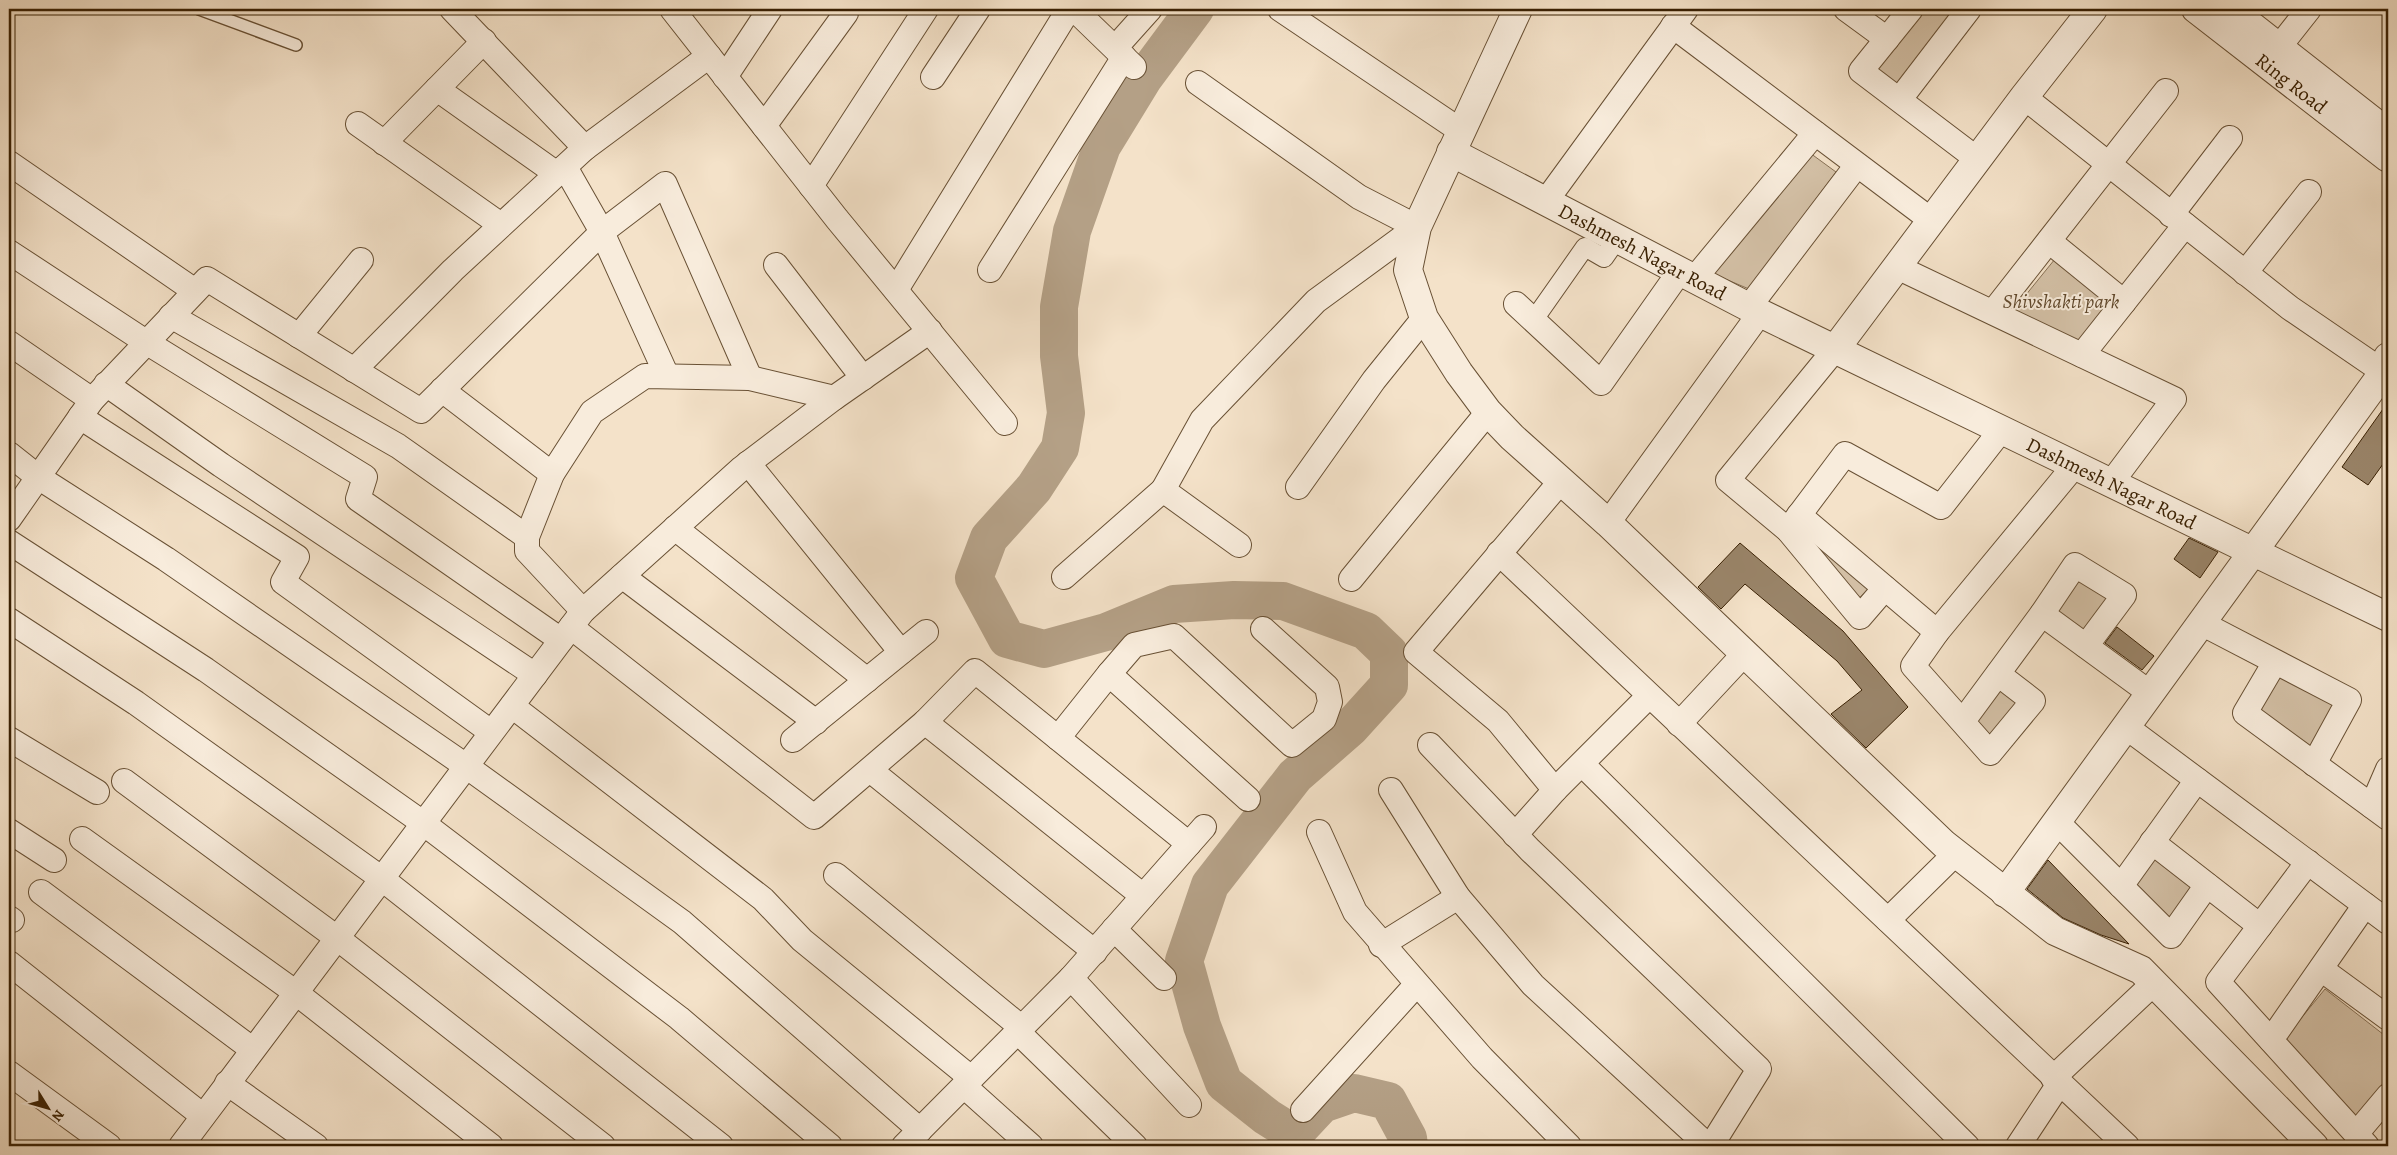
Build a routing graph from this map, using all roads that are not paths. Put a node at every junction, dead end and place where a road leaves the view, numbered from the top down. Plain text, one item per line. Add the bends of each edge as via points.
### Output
1 (199, 9) edge
2 (452, 9) edge
3 (672, 9) edge
4 (770, 9) edge
5 (926, 9) edge
6 (978, 9) edge
7 (1069, 9) edge
8 (1074, 9) edge
9 (1150, 9) edge
10 (1280, 9) edge
11 (1518, 9) edge
12 (1846, 9) edge
13 (1911, 9) edge
14 (1969, 9) edge
15 (2094, 9) edge
16 (2196, 9) edge
17 (2230, 9) edge
18 (2309, 9) edge
19 (846, 13) dead end
20 (1679, 17) edge
21 (1887, 39) junction
22 (484, 41) junction
23 (296, 45) dead end
24 (2279, 47) junction
25 (708, 56) junction
26 (1124, 57) junction
27 (725, 77) junction
28 (933, 77) dead end
29 (1198, 83) dead end
30 (437, 90) junction
31 (2166, 91) dead end
32 (2024, 98) junction
33 (1900, 100) junction
34 (358, 124) dead end
35 (764, 126) junction
36 (1816, 133) junction
37 (2388, 133) edge
38 (2230, 138) dead end
39 (1456, 141) junction
40 (384, 143) junction
41 (585, 148) junction
42 (2388, 158) edge
43 (1977, 160) junction
44 (9, 163) edge
45 (1857, 165) junction
46 (2108, 165) junction
47 (561, 170) junction
48 (811, 186) junction
49 (2309, 192) dead end
50 (1546, 201) junction
51 (1931, 220) junction
52 (2178, 220) junction
53 (501, 226) junction
54 (1417, 227) junction
55 (602, 232) junction
56 (1618, 238) junction
57 (2049, 241) junction
58 (9, 252) edge
59 (361, 260) dead end
60 (776, 265) dead end
61 (1896, 267) junction
62 (990, 270) dead end
63 (2245, 273) junction
64 (1687, 275) junction
65 (896, 290) junction
66 (195, 291) junction
67 (2124, 302) junction
68 (1516, 304) dead end
69 (1755, 310) junction
70 (1993, 312) junction
71 (171, 316) junction
72 (1424, 318) junction
73 (1533, 321) junction
74 (930, 330) junction
75 (299, 336) junction
76 (146, 342) junction
77 (9, 343) edge
78 (1836, 348) junction
79 (2082, 355) junction
80 (2386, 369) edge
81 (354, 370) junction
82 (667, 376) junction
83 (750, 378) junction
84 (863, 378) junction
85 (442, 390) junction
86 (834, 398) junction
87 (92, 400) junction
88 (1488, 412) junction
89 (1005, 423) dead end
90 (2002, 430) junction
91 (9, 454) edge
92 (748, 463) junction
93 (2075, 465) junction
94 (552, 474) junction
95 (38, 477) junction
96 (1561, 480) junction
97 (2111, 483) junction
98 (1298, 487) dead end
99 (1163, 490) junction
100 (9, 519) edge
101 (1794, 522) junction
102 (1608, 523) junction
103 (676, 528) junction
104 (527, 537) junction
105 (9, 542) edge
106 (1239, 544) dead end
107 (2252, 552) junction
108 (1499, 553) junction
109 (622, 576) junction
110 (1064, 577) dead end
111 (1351, 579) dead end
112 (1885, 588) junction
113 (2042, 614) junction
114 (2388, 617) edge
115 (9, 620) edge
116 (2201, 623) junction
117 (572, 626) junction
118 (1263, 629) dead end
119 (926, 632) dead end
120 (1938, 632) junction
121 (2086, 646) junction
122 (901, 652) junction
123 (1745, 653) junction
124 (2275, 662) junction
125 (1109, 674) junction
126 (1998, 674) junction
127 (535, 675) junction
128 (868, 680) junction
129 (2150, 693) junction
130 (1649, 696) junction
131 (512, 706) junction
132 (1963, 721) junction
133 (816, 722) junction
134 (924, 722) junction
135 (1679, 724) junction
136 (2126, 727) junction
137 (491, 732) junction
138 (1058, 738) junction
139 (9, 739) edge
140 (793, 740) dead end
141 (1430, 745) dead end
142 (1582, 764) junction
143 (2314, 764) junction
144 (466, 766) junction
145 (2388, 769) edge
146 (870, 770) junction
147 (2197, 780) junction
148 (124, 781) dead end
149 (1391, 790) dead end
150 (1555, 790) junction
151 (97, 792) dead end
152 (1248, 799) dead end
153 (2380, 812) edge
154 (2057, 822) junction
155 (423, 823) junction
156 (9, 831) edge
157 (1319, 832) dead end
158 (1515, 835) junction
159 (82, 839) dead end
160 (2152, 842) junction
161 (1956, 853) junction
162 (54, 860) dead end
163 (2308, 862) junction
164 (836, 875) dead end
165 (382, 878) junction
166 (2207, 885) junction
167 (2121, 886) junction
168 (41, 892) dead end
169 (2005, 893) junction
170 (1144, 896) junction
171 (1458, 897) junction
172 (2366, 905) junction
173 (1888, 920) junction
174 (2388, 922) edge
175 (2260, 926) junction
176 (1114, 929) junction
177 (337, 938) junction
178 (1381, 945) junction
179 (1095, 952) junction
180 (9, 963) edge
181 (2321, 969) junction
182 (1071, 978) junction
183 (1164, 978) dead end
184 (2154, 983) junction
185 (1416, 985) junction
186 (295, 992) junction
187 (2388, 1018) edge
188 (1020, 1030) junction
189 (2271, 1040) junction
190 (252, 1049) junction
191 (9, 1073) edge
192 (2056, 1081) junction
193 (968, 1082) junction
194 (227, 1083) junction
195 (2388, 1096) edge
196 (1189, 1105) dead end
197 (1303, 1110) dead end
198 (203, 1116) junction
199 (917, 1139) edge
200 (2362, 1140) edge
201 (110, 1146) edge
202 (182, 1146) edge
203 (316, 1146) edge
204 (491, 1146) edge
205 (603, 1146) edge
206 (721, 1146) edge
207 (830, 1146) edge
208 (1031, 1146) edge
209 (1135, 1146) edge
210 (1569, 1146) edge
211 (1709, 1146) edge
212 (1967, 1146) edge
213 (2018, 1146) edge
214 (2127, 1146) edge
215 (2314, 1146) edge

1 - 23 lane
2 - 22 street
3 - 25 street
4 - 27 street
5 - 48 street
6 - 28 street
7 - 65 street
8 - 26 street
9 - 26 street
10 - 39 street
11 - 39 street
12 - 21 street
13 - 21 street
14 - 33 street
15 - 32 street
16 - 42 street, Ring Road
17 - 24 street, Ring Road
18 - 24 street
19 - 35 street
20 - 36 street
20 - 50 street
21 - 33 street via 1861,71
22 - 30 street
22 - 41 street
24 - 37 street, Ring Road
25 - 27 street
25 - 41 street
26 - 62 street
27 - 35 street
29 - 54 street via 1359,197
30 - 40 street
30 - 47 street
31 - 46 street
32 - 43 street
32 - 46 street
33 - 43 street
34 - 40 street
35 - 48 street
36 - 45 street
36 - 64 street
38 - 52 street
39 - 50 street, Dashmesh Nagar Road
39 - 54 street
40 - 53 street
41 - 47 street
43 - 51 street
44 - 66 street
45 - 51 street
45 - 69 street
46 - 52 street
46 - 57 street
47 - 53 street
47 - 55 street
48 - 65 street
49 - 63 street
50 - 56 street, Dashmesh Nagar Road
51 - 61 street
52 - 63 street
52 - 67 street
53 - 81 street
54 - 72 street via 1408,270
54 - 99 street via 1316,301 1202,420
55 - 82 street
55 - 83 street via 665,184
55 - 85 street
56 - 64 street, Dashmesh Nagar Road
56 - 73 street via 1604,258 1585,247
57 - 67 street
57 - 70 street
58 - 76 street
59 - 75 street
60 - 84 street
61 - 70 street
61 - 78 street
63 - 80 street via 2290,308
64 - 69 street, Dashmesh Nagar Road
64 - 73 street via 1601,383
65 - 74 street
66 - 71 street
66 - 75 street via 206,279
67 - 79 street
68 - 73 street
69 - 78 street, Dashmesh Nagar Road
69 - 102 street
70 - 79 street
71 - 76 street
71 - 104 street via 398,446
72 - 88 street
72 - 98 street via 1374,380
74 - 84 street
74 - 89 street
75 - 81 street
76 - 87 street
76 - 117 street via 365,477 358,498
77 - 87 street
78 - 90 street, Dashmesh Nagar Road
78 - 101 street via 1728,480
79 - 97 street via 2174,398
80 - 107 street
81 - 85 street via 421,411
82 - 83 street
82 - 94 street via 645,376 592,412
83 - 86 street
84 - 86 street
85 - 94 street
86 - 92 street
87 - 95 street
87 - 127 street via 229,470
87 - 137 street via 297,557 283,582
88 - 96 street
88 - 111 street
90 - 93 street, Dashmesh Nagar Road
90 - 101 street via 1941,507 1845,454
91 - 95 street
92 - 103 street
92 - 122 street
93 - 97 street, Dashmesh Nagar Road
93 - 120 street
94 - 104 street
95 - 100 street
95 - 144 street via 166,559
96 - 102 street
96 - 108 street
97 - 107 street, Dashmesh Nagar Road
99 - 106 street
99 - 110 street
101 - 112 street
101 - 112 street via 1860,616
102 - 123 street
103 - 109 street
103 - 128 street
104 - 117 street via 527,551
105 - 155 street via 206,670
107 - 114 street, Dashmesh Nagar Road
107 - 116 street
108 - 130 street
108 - 150 street via 1416,652 1498,721
109 - 117 street
109 - 133 street
112 - 120 street
113 - 121 street
113 - 121 street via 2075,565 2124,595
113 - 126 street
115 - 165 street via 136,703
116 - 124 street
116 - 129 street
117 - 127 street
117 - 146 street via 814,816
118 - 125 street via 1327,687 1330,702 1324,719 1292,745 1174,636 1134,645
119 - 122 street
120 - 132 street via 1913,666
121 - 129 street
122 - 128 street
123 - 135 street
123 - 161 street
124 - 143 street via 2245,713
124 - 143 street via 2349,700
125 - 138 street
125 - 152 street
126 - 132 street
126 - 132 street via 2033,701 1990,753
127 - 131 street
128 - 133 street
129 - 136 street
130 - 135 street
130 - 142 street
131 - 137 street
131 - 193 street via 763,899 802,940
133 - 140 street
134 - 138 street via 976,672
134 - 146 street
134 - 170 street
135 - 173 street
136 - 147 street
136 - 154 street
137 - 144 street
138 - 170 street via 1197,835
139 - 151 street
141 - 158 street
142 - 150 street
142 - 212 street
143 - 153 street
144 - 155 street
144 - 199 street via 682,922
145 - 153 street
146 - 179 street
147 - 160 street
147 - 163 street
148 - 177 street
149 - 171 street
150 - 158 street
154 - 167 street
154 - 169 street
155 - 165 street
155 - 207 street via 679,1018
156 - 162 street
157 - 178 street via 1355,912
158 - 211 street via 1759,1069
159 - 186 street
160 - 166 street
160 - 167 street
161 - 169 street
161 - 173 street
163 - 172 street
163 - 175 street
164 - 188 street
165 - 177 street
165 - 206 street
166 - 167 street via 2171,936
166 - 175 street
168 - 190 street
169 - 184 street via 2055,931 2141,970
170 - 176 street
171 - 178 street
171 - 211 street via 1533,985
172 - 174 street
172 - 181 street
173 - 192 street
175 - 189 street via 2218,982
176 - 179 street
176 - 183 street
177 - 186 street
177 - 205 street
178 - 185 street
179 - 182 street
180 - 198 street
181 - 187 street
181 - 189 street
182 - 188 street
182 - 196 street
184 - 192 street
184 - 215 street
185 - 197 street
185 - 210 street
186 - 190 street
186 - 204 street
188 - 193 street
188 - 209 street
189 - 200 street
190 - 194 street
191 - 201 street
192 - 213 street
192 - 214 street
193 - 199 street
193 - 208 street
194 - 198 street
194 - 203 street
195 - 200 street
198 - 202 street

